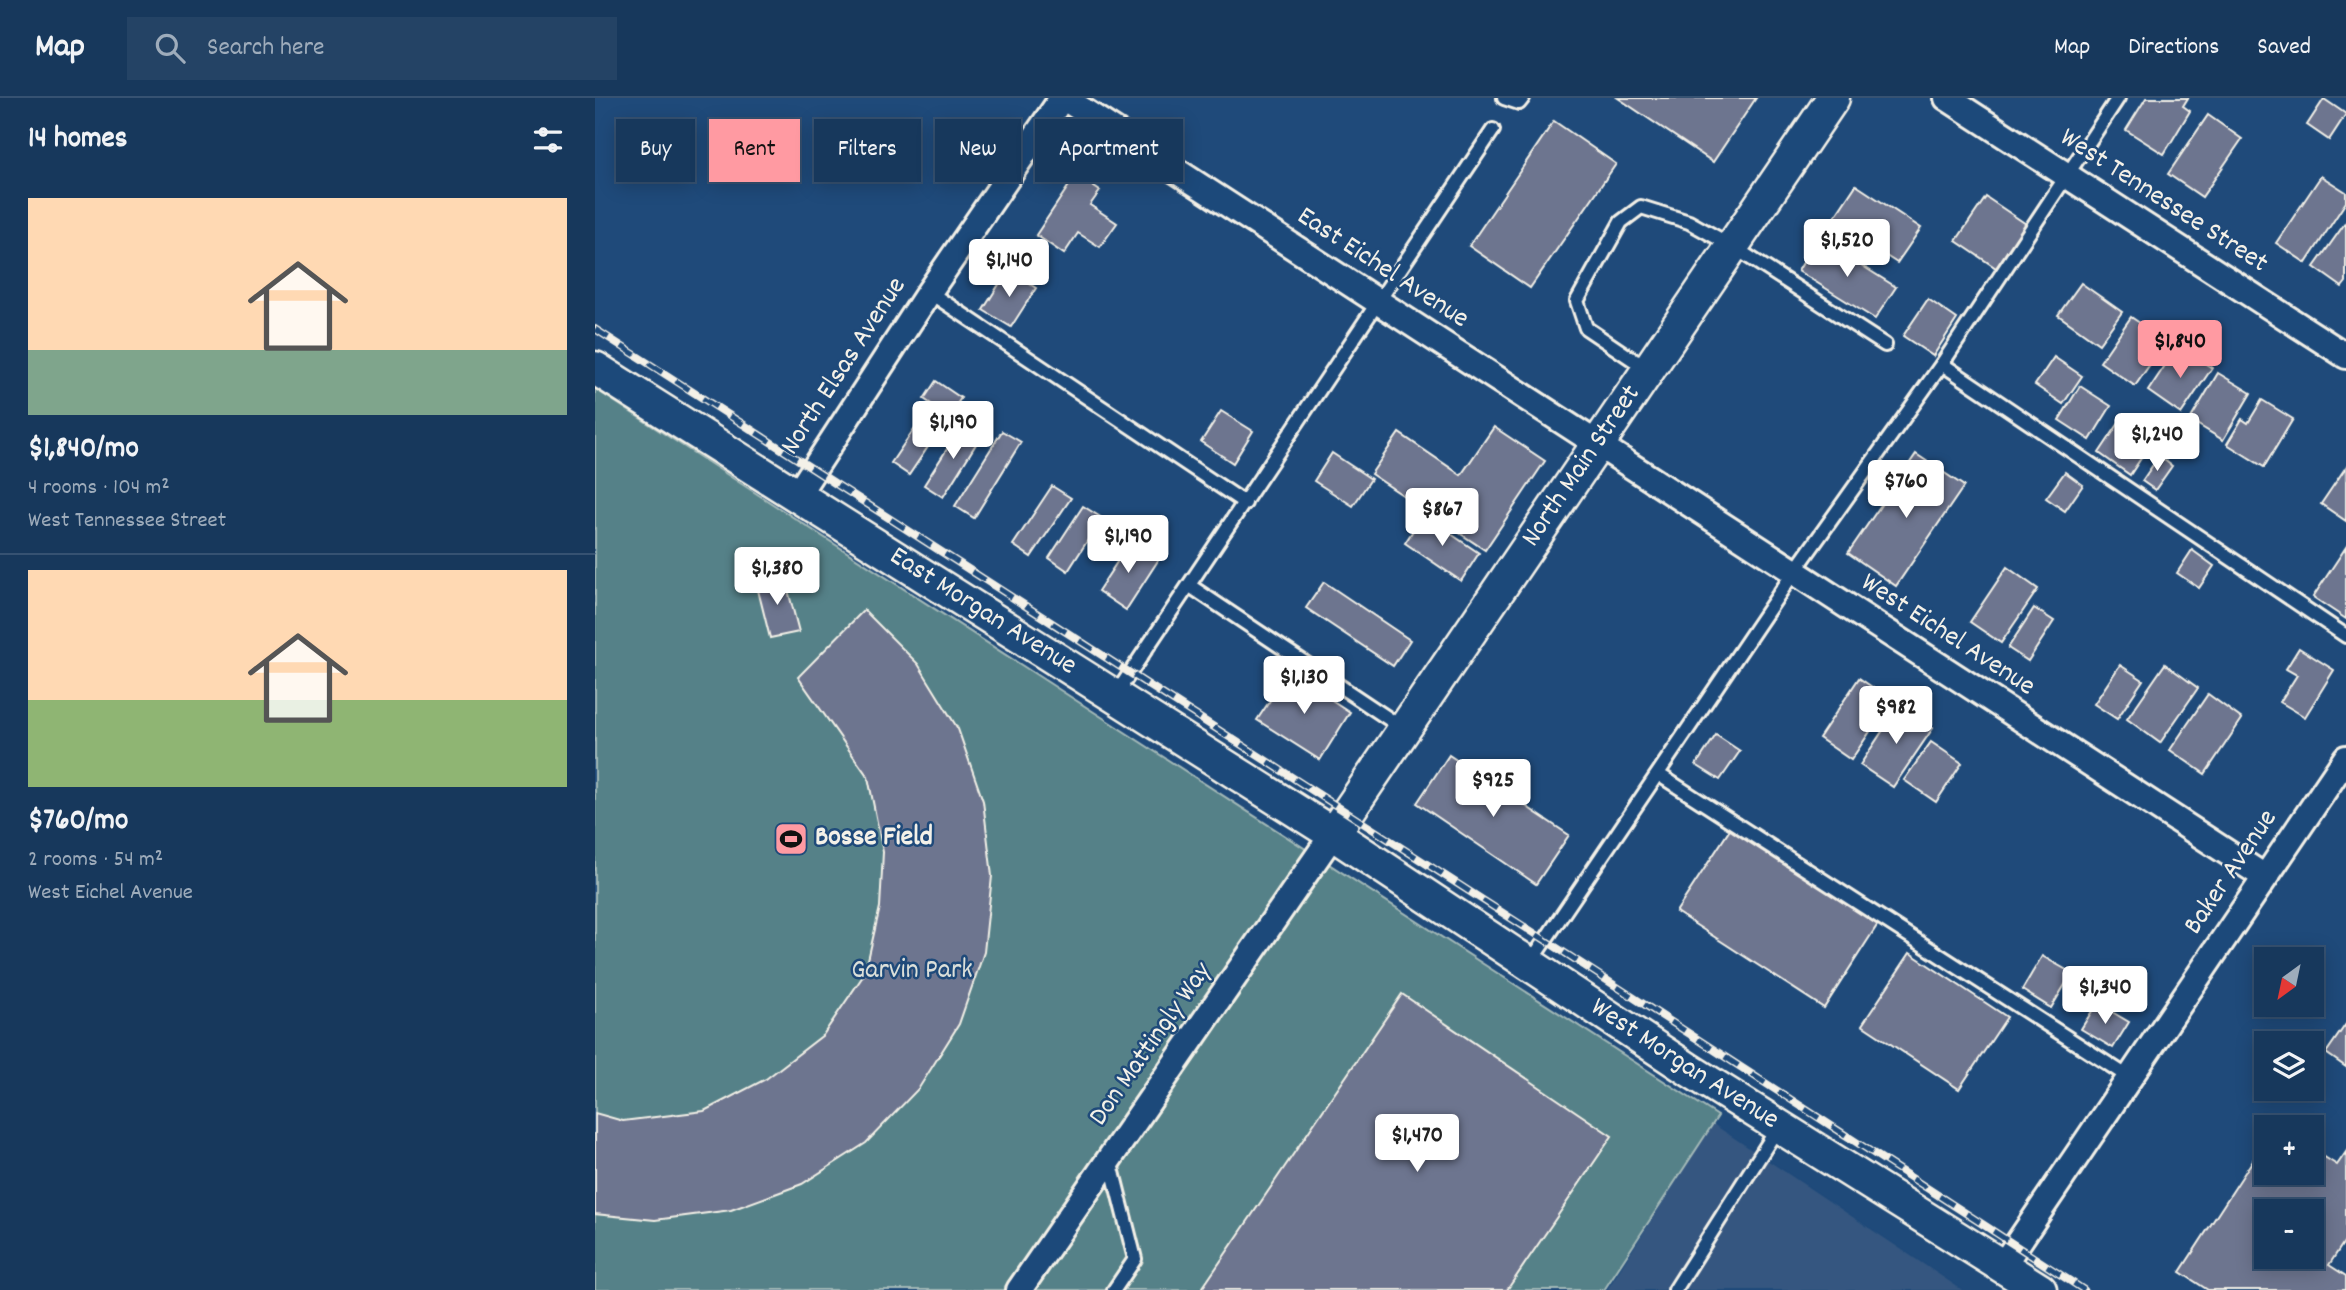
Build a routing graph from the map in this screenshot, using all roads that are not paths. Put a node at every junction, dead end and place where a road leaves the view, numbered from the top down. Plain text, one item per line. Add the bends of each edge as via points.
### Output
1 (1063, 98) edge
2 (1504, 98) edge
3 (1523, 98) edge
4 (1833, 98) edge
5 (1947, 98) edge
6 (2118, 98) edge
7 (1493, 130) dead end
8 (2068, 176) junction
9 (1731, 246) junction
10 (929, 292) junction
11 (1377, 301) junction
12 (1885, 345) dead end
13 (2346, 356) edge
14 (1942, 364) junction
15 (595, 369) edge
16 (1647, 369) junction
17 (1596, 444) junction
18 (797, 495) junction
19 (1245, 503) junction
20 (1794, 572) junction
21 (1189, 586) junction
22 (2346, 636) edge
23 (1114, 697) junction
24 (1404, 729) junction
25 (2346, 758) edge
26 (1658, 774) junction
27 (1333, 834) junction
28 (2265, 877) junction
29 (1529, 964) junction
30 (2130, 1078) junction
31 (1779, 1126) junction
32 (1110, 1159) junction
33 (2003, 1271) junction
34 (1019, 1290) edge
35 (1114, 1290) edge
36 (1675, 1290) edge
37 (2040, 1290) edge

1 - 10 street, North Elsas Avenue
1 - 11 street, East Eichel Avenue
2 - 3 lane via 1519,103
4 - 9 street, North Main Street
5 - 8 street, West Tennessee Street
6 - 8 lane
7 - 11 lane
8 - 13 street, West Tennessee Street
8 - 14 lane
9 - 12 lane
9 - 16 street, North Main Street
9 - 16 lane via 1689,222 1641,207 1621,222 1577,301 1586,328
10 - 18 street, North Elsas Avenue
10 - 19 lane
11 - 17 street, East Eichel Avenue
11 - 19 lane
14 - 20 lane
14 - 22 lane
15 - 18 street, East Morgan Avenue
16 - 17 street, North Main Street
17 - 20 street, West Eichel Avenue
17 - 24 street, North Main Street
18 - 23 street, East Morgan Avenue
19 - 21 lane
20 - 26 lane
20 - 28 street, West Eichel Avenue
21 - 23 lane
21 - 24 lane
23 - 27 street, East Morgan Avenue
24 - 27 street, North Main Street
25 - 28 street, Baker Avenue
26 - 29 lane
26 - 30 lane
27 - 29 street, West Morgan Avenue
27 - 32 street, Don Mattingly Way
28 - 30 street, Baker Avenue
29 - 31 street, West Morgan Avenue
30 - 33 street, Baker Avenue
31 - 33 street, West Morgan Avenue
31 - 36 lane
32 - 34 street, Don Mattingly Way
32 - 35 lane via 1135,1259
33 - 37 street, West Morgan Avenue

